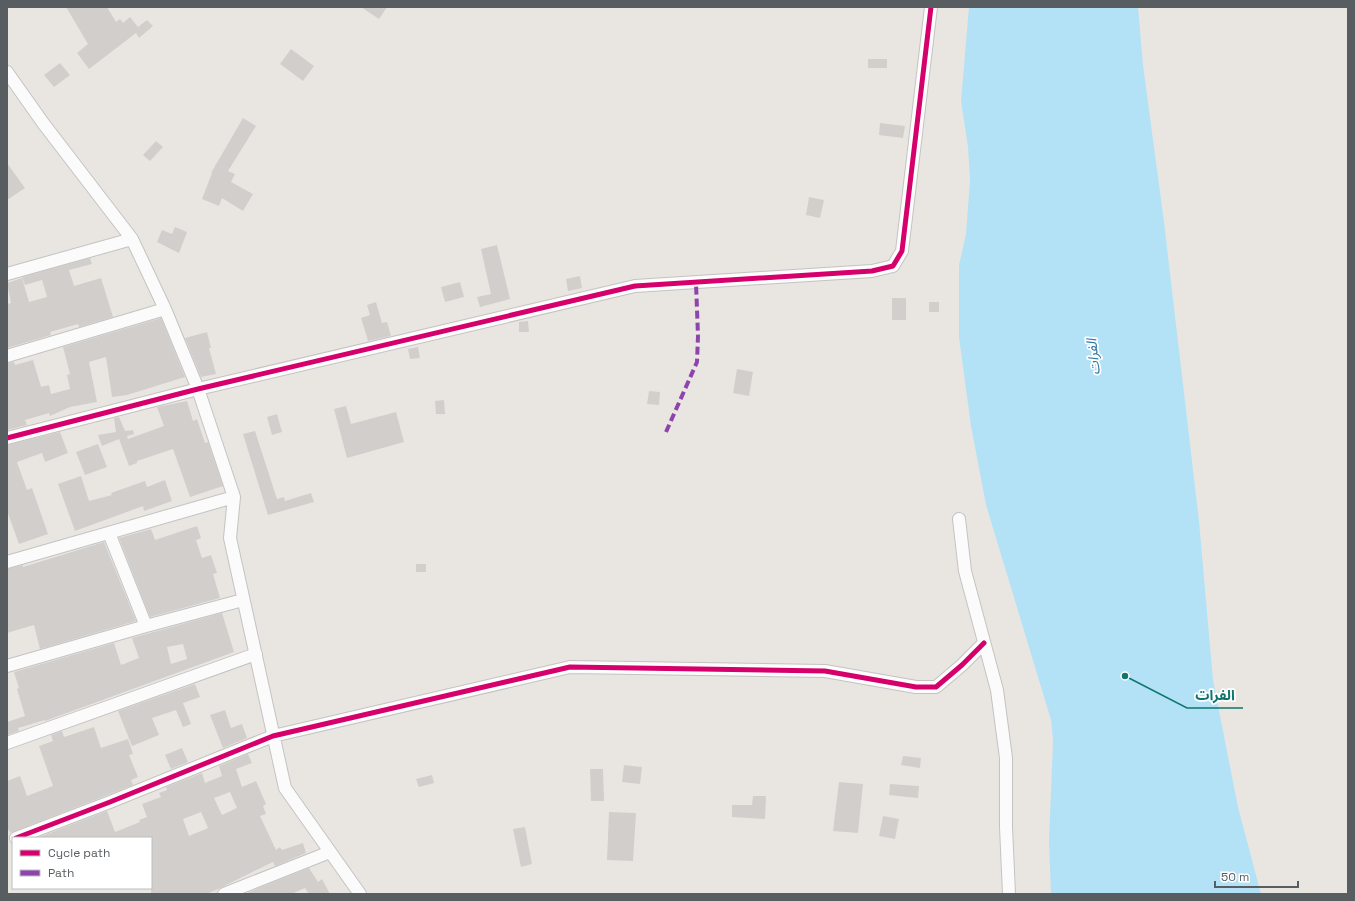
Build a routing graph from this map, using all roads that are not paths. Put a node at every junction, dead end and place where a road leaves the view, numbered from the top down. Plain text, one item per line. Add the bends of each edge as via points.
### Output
1 (931, 7) edge
2 (7, 72) edge
3 (132, 239) junction
4 (7, 274) edge
5 (164, 309) junction
6 (7, 356) edge
7 (198, 389) junction
8 (7, 438) edge
9 (234, 497) junction
10 (959, 519) dead end
11 (109, 533) junction
12 (7, 562) edge
13 (243, 600) junction
14 (146, 626) junction
15 (984, 643) junction
16 (256, 654) junction
17 (7, 666) edge
18 (274, 736) junction
19 (7, 743) edge
20 (19, 837) edge
21 (330, 852) junction
22 (248, 890) edge
23 (224, 894) edge
24 (360, 894) edge
25 (1009, 894) edge

1 - 7 street via 902,251 893,266 872,271 635,286
2 - 3 street
3 - 4 street
3 - 5 street
5 - 6 street
5 - 7 street
7 - 8 street
7 - 9 street
9 - 11 street
9 - 13 street via 230,538
10 - 15 street via 965,571
11 - 12 street
11 - 14 street
13 - 14 street
13 - 16 street
14 - 17 street
15 - 18 street via 936,687 916,687 825,671 570,667
15 - 25 street via 997,690 1006,758
16 - 18 street
16 - 19 street
18 - 20 street
18 - 21 street via 285,788
21 - 22 street
21 - 24 street
22 - 23 street

